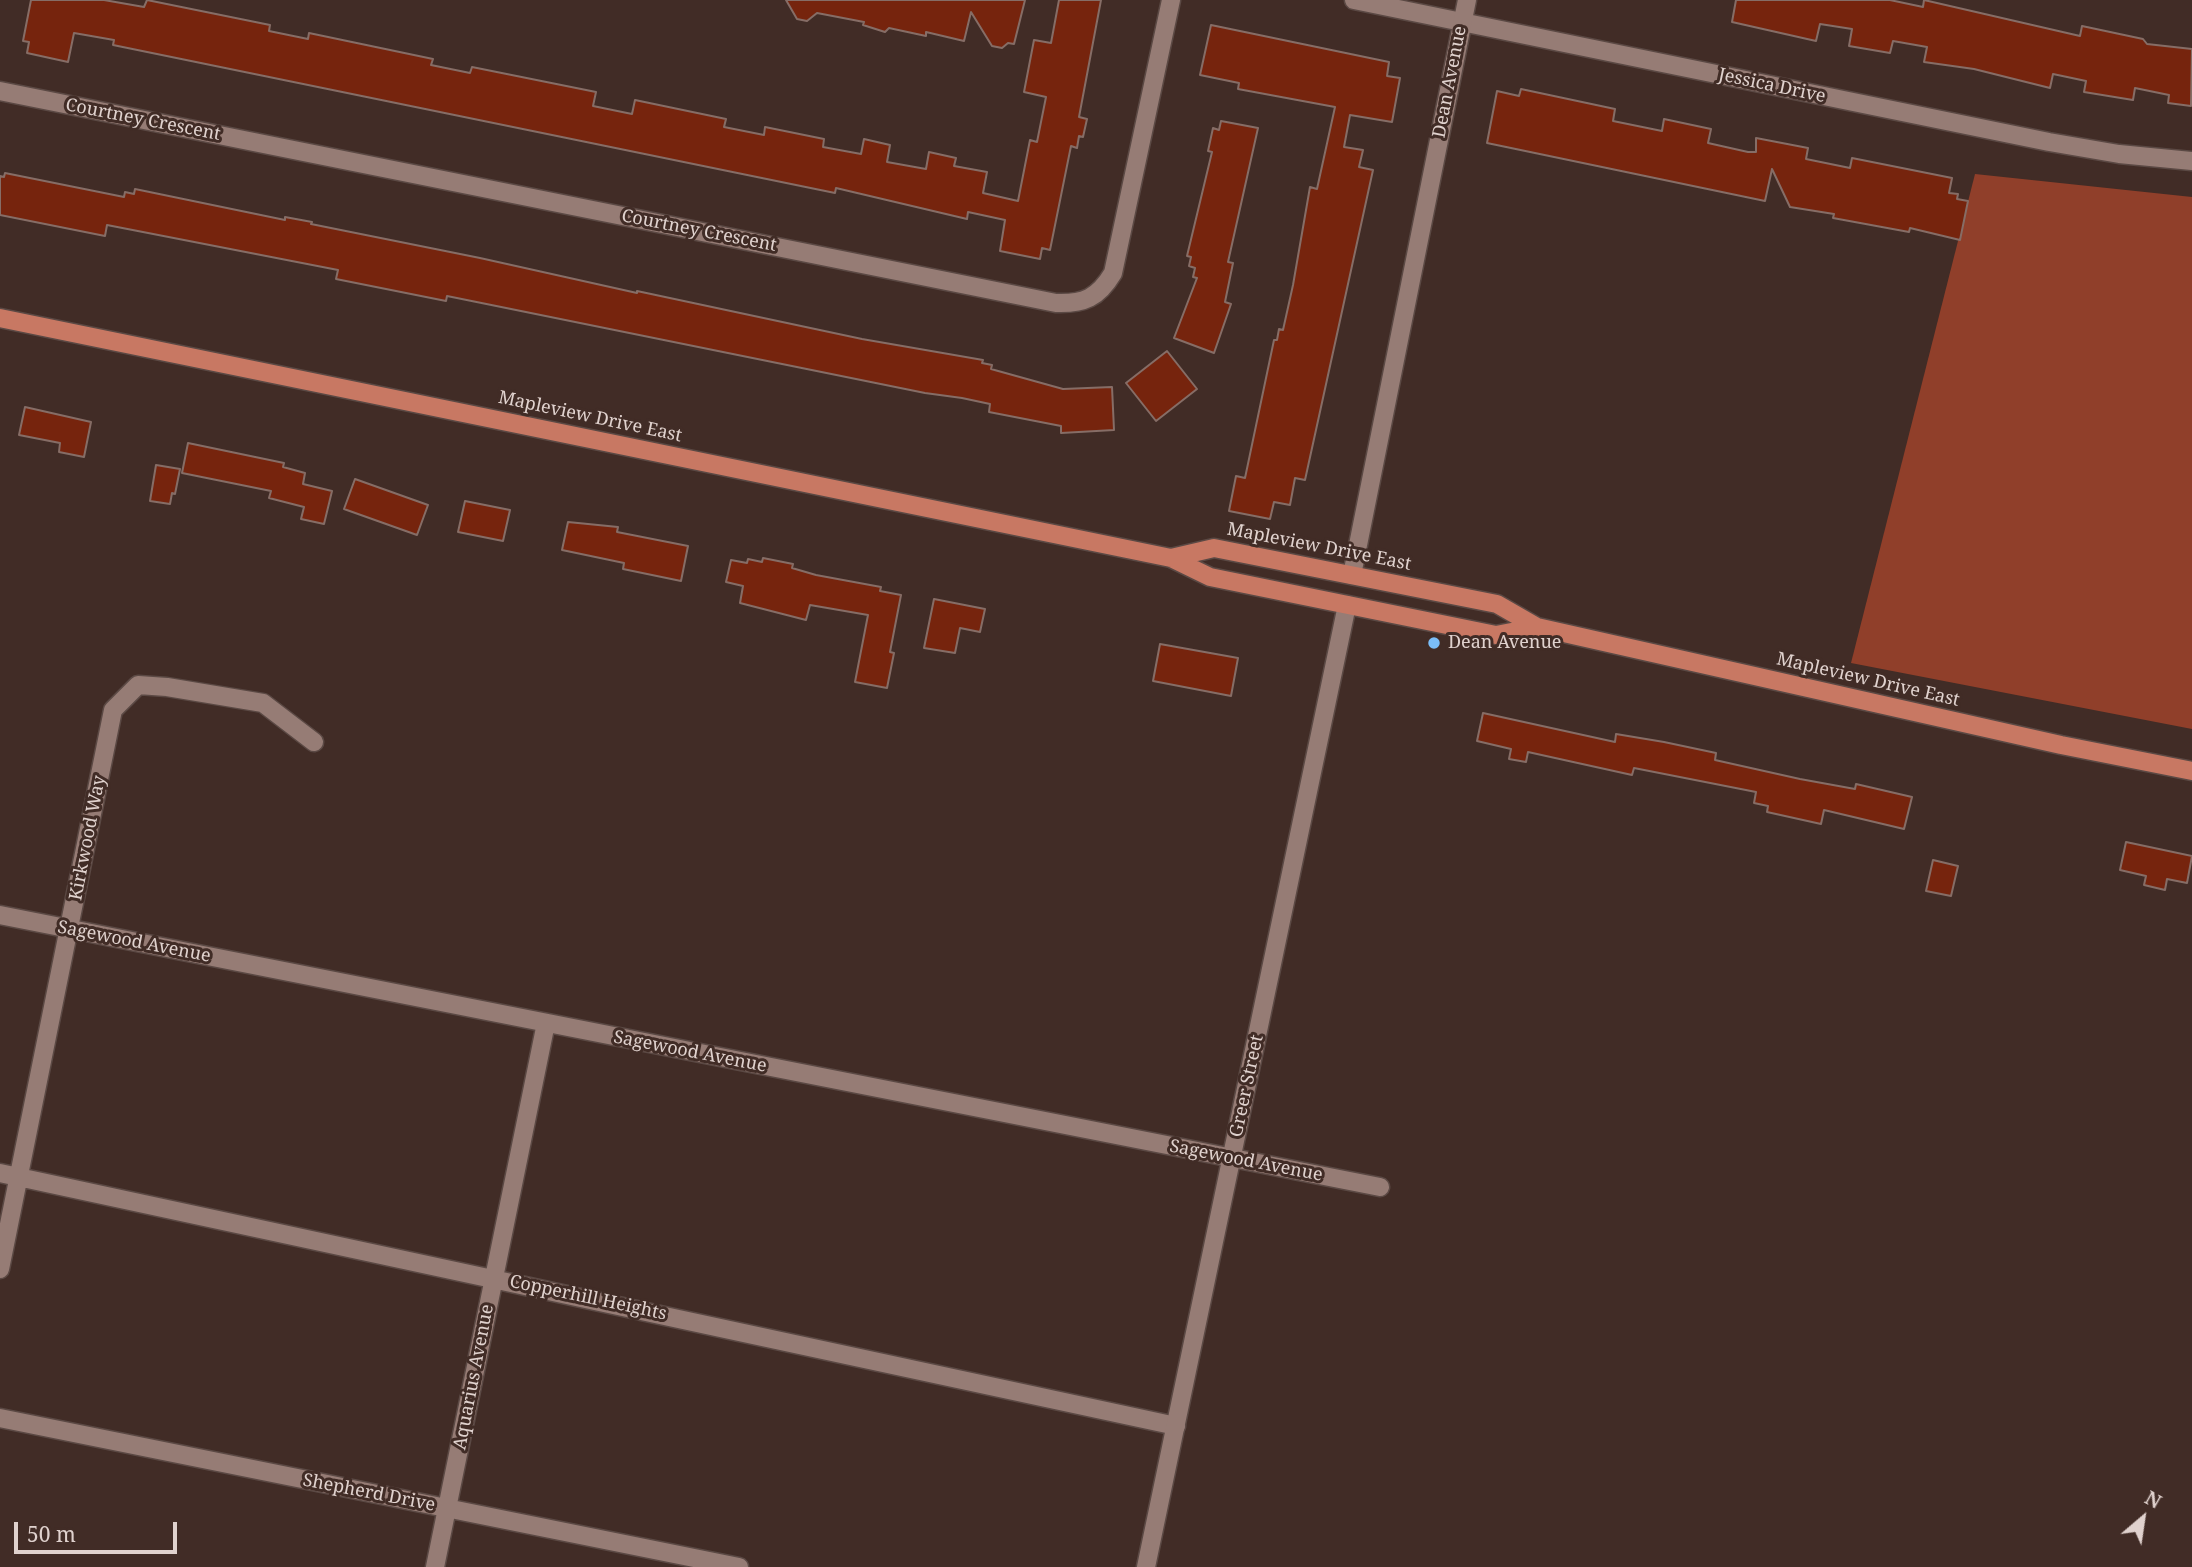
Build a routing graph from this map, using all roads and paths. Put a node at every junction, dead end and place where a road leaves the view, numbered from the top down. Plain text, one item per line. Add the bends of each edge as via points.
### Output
1 (1171, 0) edge
2 (1354, 0) edge
3 (1467, 0) edge
4 (1462, 22) junction
5 (0, 91) edge
6 (2192, 160) edge
7 (0, 318) edge
8 (1171, 558) junction
9 (1352, 575) junction
10 (1347, 605) junction
11 (1536, 627) junction
12 (314, 742) dead end
13 (2192, 771) edge
14 (0, 915) edge
15 (70, 930) junction
16 (546, 1023) junction
17 (1231, 1159) junction
18 (0, 1173) edge
19 (18, 1177) junction
20 (1380, 1187) dead end
21 (0, 1269) edge
22 (494, 1277) junction
23 (0, 1418) edge
24 (1176, 1426) junction
25 (447, 1509) junction
26 (435, 1567) edge
27 (739, 1567) edge
28 (1146, 1567) edge

1 - 5 street, Courtney Crescent via 1113,273 1096,295 1073,303
2 - 4 street, Jessica Drive
3 - 4 street, Dean Avenue
4 - 6 street, Jessica Drive via 2061,145
4 - 9 street, Dean Avenue
7 - 8 main road, Mapleview Drive East
8 - 9 main road, Mapleview Drive East via 1214,548
8 - 10 main road, Mapleview Drive East via 1209,577
9 - 11 main road, Mapleview Drive East via 1497,604
10 - 11 main road, Mapleview Drive East via 1496,635
10 - 17 street, Greer Street
11 - 13 main road, Mapleview Drive East
12 - 15 street, Kirkwood Way via 263,703 138,685 113,710
14 - 15 street, Sagewood Avenue
15 - 16 street, Sagewood Avenue
15 - 19 street, Kirkwood Way
16 - 17 street, Sagewood Avenue
16 - 22 street, Aquarius Avenue
17 - 20 street, Sagewood Avenue
17 - 24 street, Greer Street
18 - 19 street, Copperhill Heights
19 - 21 street, Kirkwood Way
19 - 22 street, Copperhill Heights
22 - 24 street, Copperhill Heights
22 - 25 street, Aquarius Avenue
23 - 25 street, Shepherd Drive
24 - 28 street, Greer Street
25 - 26 street, Aquarius Avenue
25 - 27 street, Shepherd Drive

